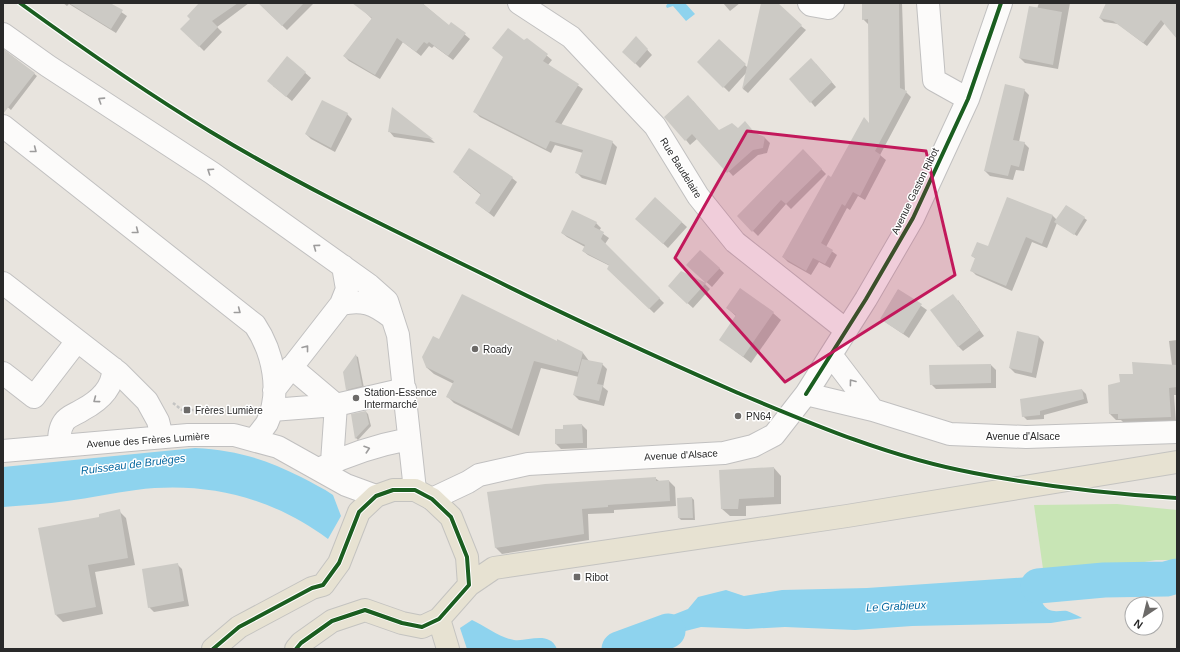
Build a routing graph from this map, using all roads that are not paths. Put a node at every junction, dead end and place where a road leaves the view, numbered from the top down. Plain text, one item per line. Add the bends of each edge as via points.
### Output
1 (519, 3) edge
2 (808, 3) edge
3 (834, 3) edge
4 (928, 3) edge
5 (1001, 3) edge
6 (3, 34) edge
7 (968, 99) junction
8 (3, 126) edge
9 (343, 266) junction
10 (3, 283) edge
11 (341, 304) junction
12 (394, 319) junction
13 (846, 330) junction
14 (77, 341) junction
15 (831, 355) junction
16 (291, 367) junction
17 (113, 368) junction
18 (3, 373) edge
19 (405, 389) junction
20 (806, 394) junction
21 (272, 405) junction
22 (336, 406) junction
23 (873, 410) junction
24 (1177, 432) edge
25 (162, 437) junction
26 (409, 439) junction
27 (254, 440) junction
28 (59, 446) junction
29 (3, 452) edge
30 (1177, 462) edge
31 (325, 465) junction
32 (468, 482) junction
33 (346, 485) junction
34 (424, 494) junction
35 (376, 496) junction
36 (359, 512) junction
37 (451, 516) junction
38 (467, 557) junction
39 (494, 568) junction
40 (469, 584) junction
41 (430, 623) junction
42 (213, 649) edge
43 (296, 649) edge
44 (443, 649) edge
45 (448, 649) edge

1 - 13 street, Rue Baudelaire via 571,37 655,126 698,196 736,242
2 - 3 street via 828,8
4 - 7 street via 934,80
5 - 7 street, Avenue Gaston Ribot
9 -> 6 street via 212,172
7 - 13 street, Avenue Gaston Ribot via 913,218
8 -> 21 street via 255,325 266,342 273,364
9 - 11 street via 347,289
9 - 12 street via 387,301
10 - 14 street
11 - 12 street via 354,301 370,303
16 -> 11 street
12 - 19 street
13 - 15 street, Avenue Gaston Ribot
14 - 17 street
14 - 18 street via 34,397
15 - 20 street, Avenue Gaston Ribot
23 -> 15 street
16 - 21 street
16 - 22 street
17 - 25 street via 147,401 158,422
17 -> 28 street via 110,386 101,397 63,423 59,434
19 - 22 street
19 - 26 street
20 - 23 street, Avenue d'Alsace
20 - 32 street, Avenue d'Alsace via 774,435 753,446 724,453 528,464 479,475
21 - 22 street
21 - 27 street via 266,424
22 - 31 street
23 - 24 street, Avenue d'Alsace via 950,434 1026,438
25 - 27 street, Avenue des Frères Lumière via 234,435
25 - 28 street, Avenue des Frères Lumière
31 -> 26 street via 382,444
26 - 34 street
27 - 31 street, Avenue des Frères Lumière
28 - 29 street, Avenue des Frères Lumière
30 - 39 main road via 847,516
31 - 33 street, Avenue des Frères Lumière
32 - 34 street, Avenue d'Alsace
32 - 37 street
33 - 35 street, Avenue des Frères Lumière
33 - 36 street via 355,509
34 - 35 main road via 393,490
34 - 37 main road
35 - 36 main road
36 - 42 main road via 339,563 323,585 312,588 239,627
37 - 38 main road
38 - 39 main road
38 - 40 main road
39 - 40 main road
40 - 41 main road
41 - 43 main road via 402,623 365,610 332,621
41 - 44 main road
41 - 45 main road

